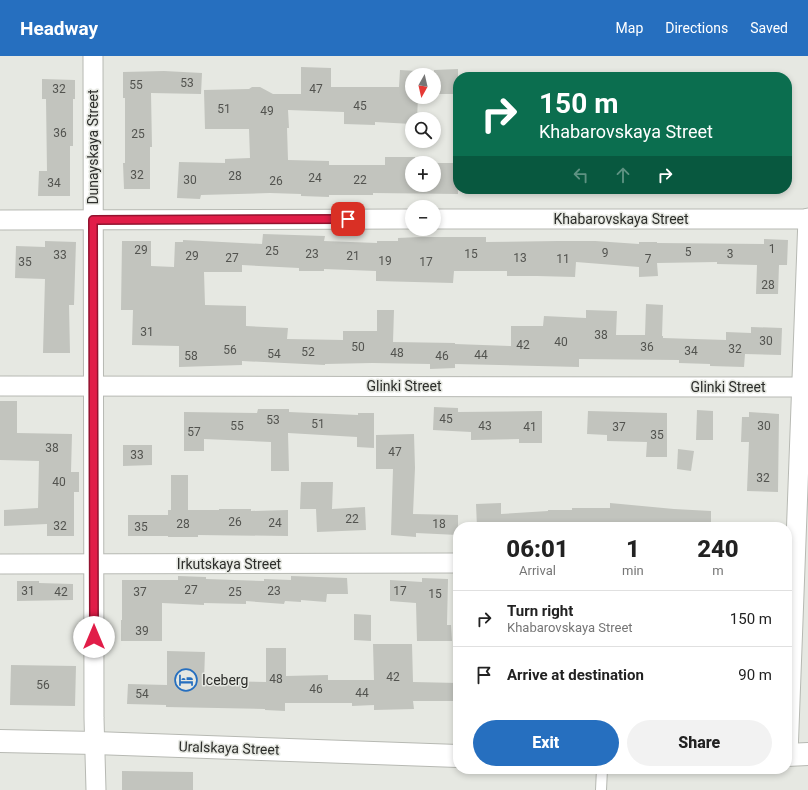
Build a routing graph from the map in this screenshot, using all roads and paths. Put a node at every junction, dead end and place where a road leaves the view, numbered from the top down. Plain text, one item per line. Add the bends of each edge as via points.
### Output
1 (93, 56) edge
2 (808, 218) edge
3 (405, 219) edge
4 (441, 219) edge
5 (0, 220) edge
6 (93, 220) junction
7 (0, 386) edge
8 (94, 386) junction
9 (804, 387) edge
10 (792, 549) edge
11 (453, 563) edge
12 (0, 564) edge
13 (94, 564) junction
14 (792, 626) edge
15 (0, 741) edge
16 (95, 743) junction
17 (794, 754) edge
18 (453, 756) edge
19 (602, 774) edge
20 (96, 790) edge
21 (601, 790) edge

1 - 6 street, Dunayskaya Street
2 - 4 street, Khabarovskaya Street
2 - 9 street
3 - 6 street
5 - 6 street
6 - 8 street, Dunayskaya Street
7 - 8 street, Glinki Street
8 - 9 street, Glinki Street
8 - 13 street, Dunayskaya Street
9 - 10 street
11 - 13 street, Irkutskaya Street
12 - 13 street, Irkutskaya Street
13 - 16 street, Dunayskaya Street
14 - 17 street
15 - 16 main road, Uralskaya Street
16 - 18 main road, Uralskaya Street
16 - 20 street, Dunayskaya Street
19 - 21 lane

